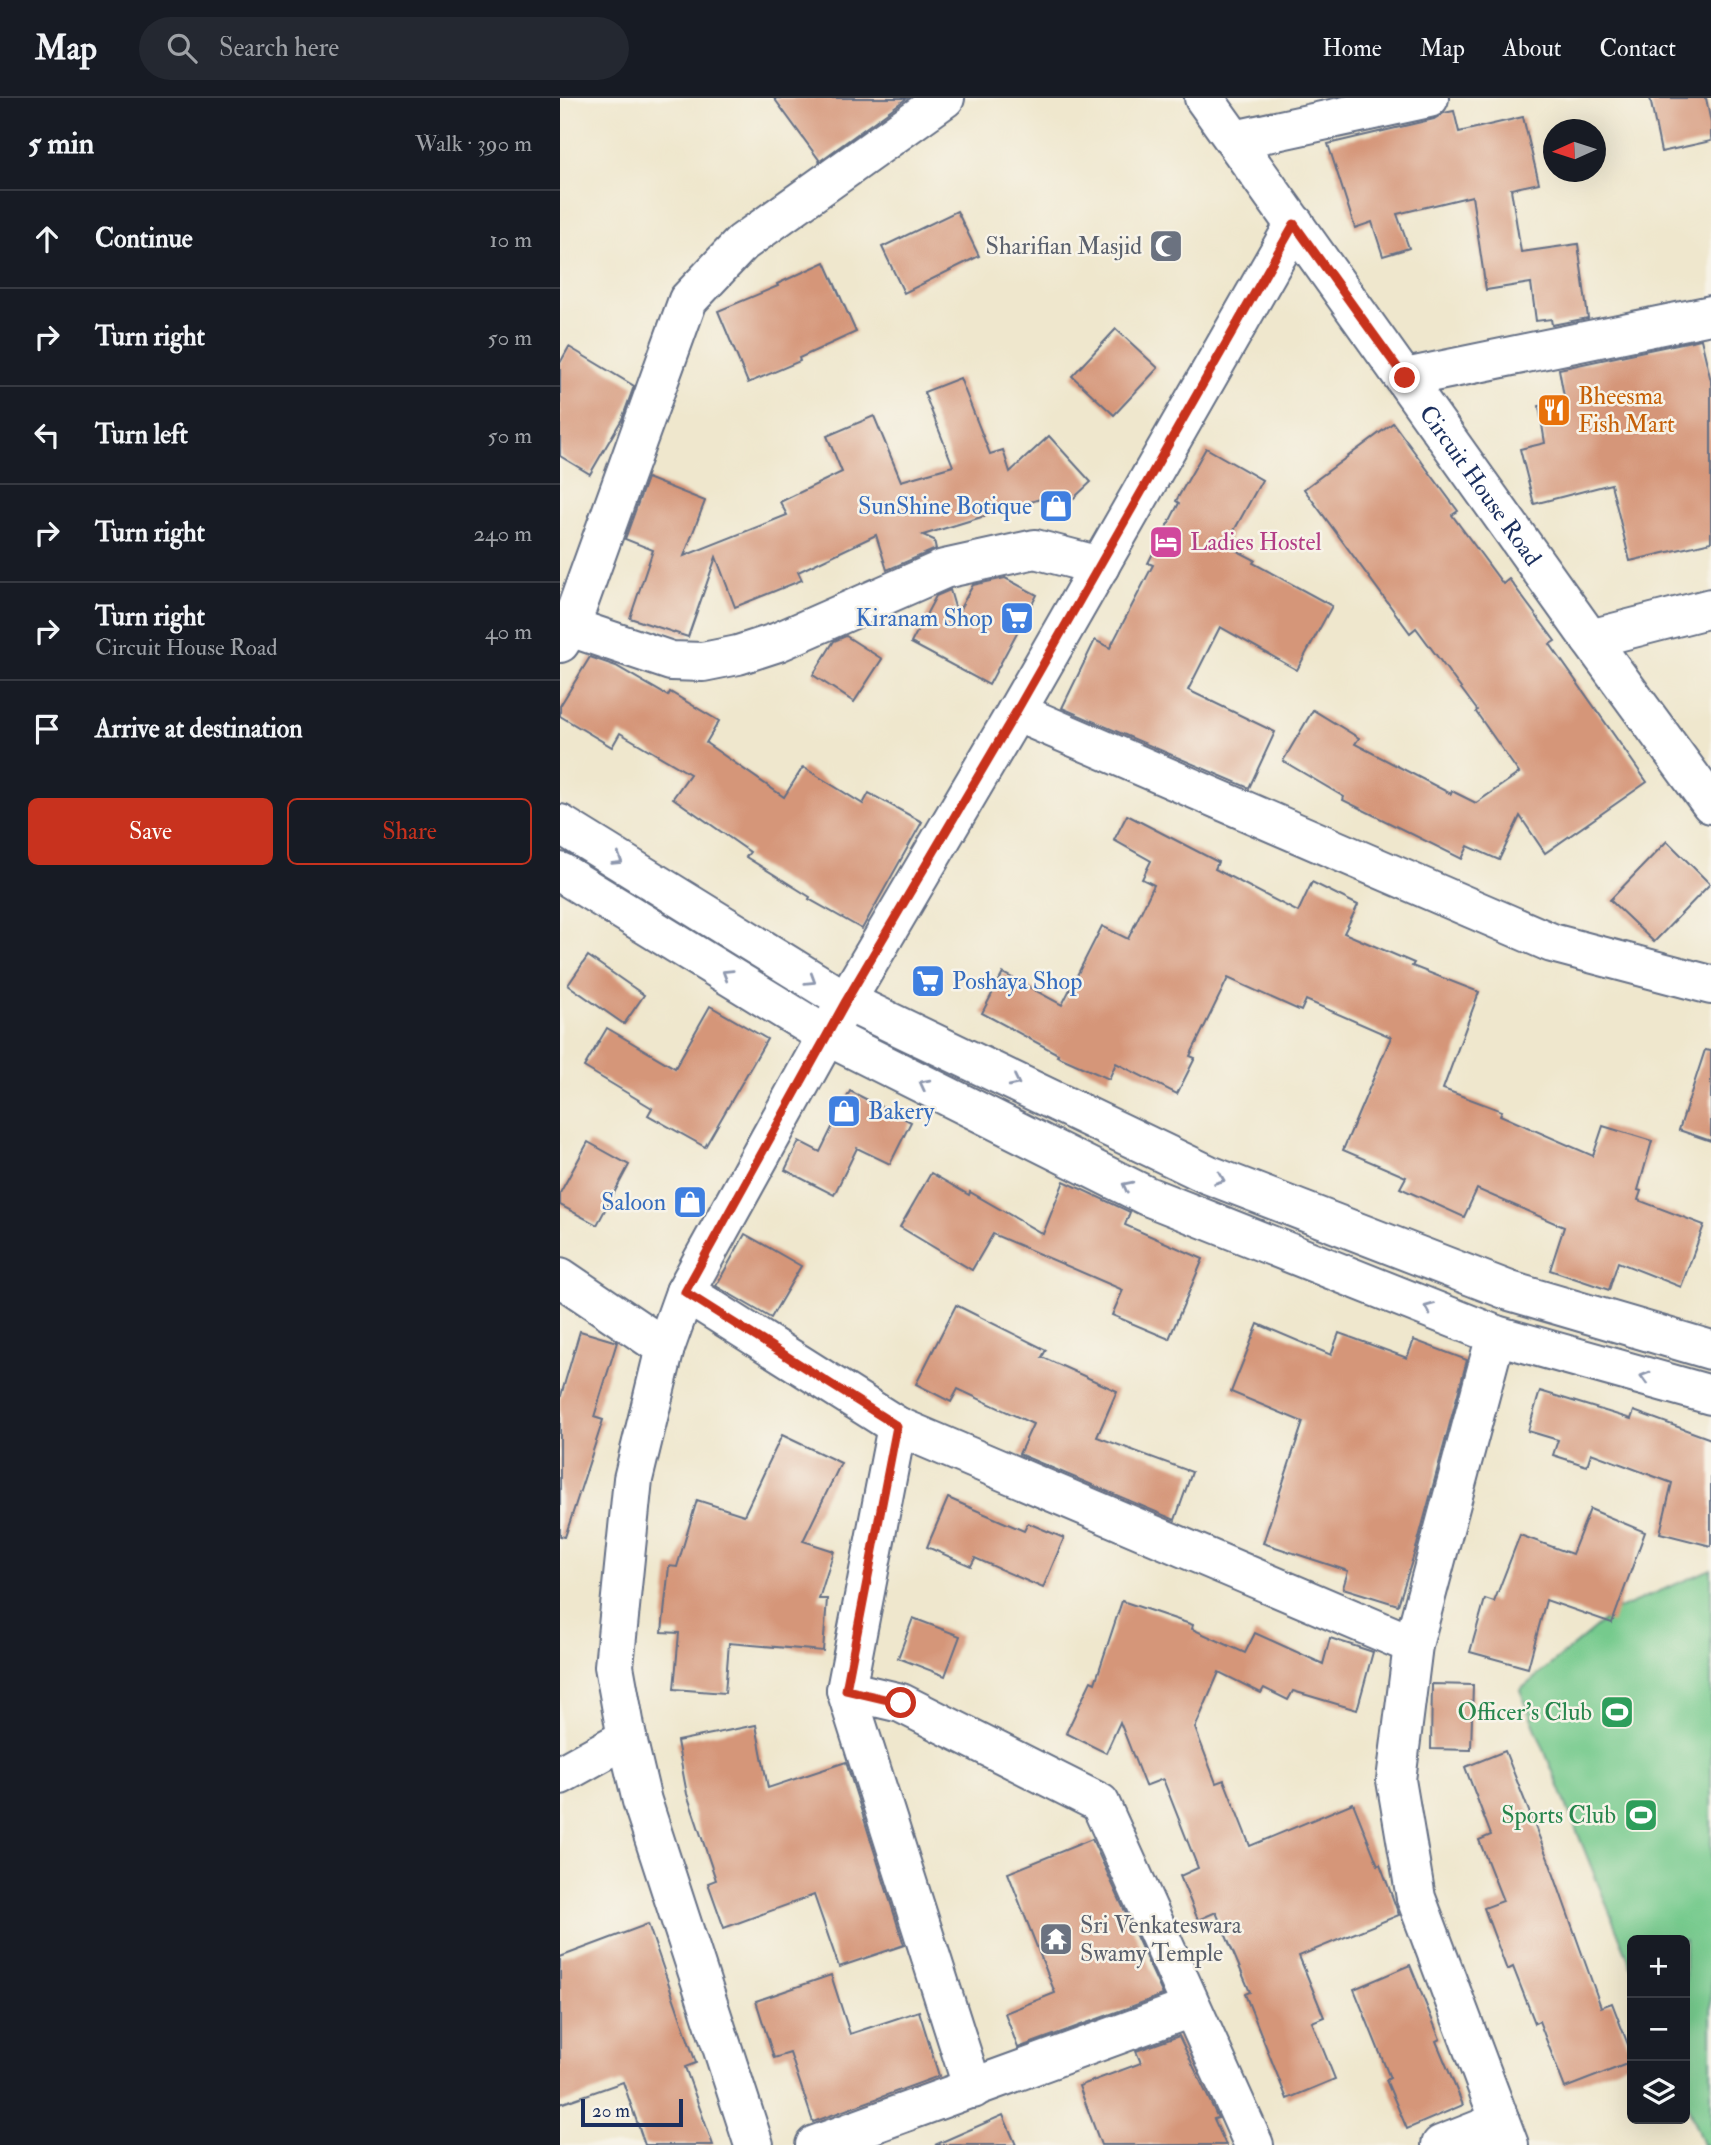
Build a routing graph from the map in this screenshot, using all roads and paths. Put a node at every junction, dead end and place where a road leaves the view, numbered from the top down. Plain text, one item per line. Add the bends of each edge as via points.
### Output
1 (945, 98) edge
2 (1204, 98) edge
3 (1429, 98) edge
4 (1234, 140) junction
5 (1294, 224) junction
6 (1711, 314) edge
7 (1405, 378) junction
8 (1100, 566) junction
9 (1711, 608) edge
10 (565, 635) edge
11 (1590, 639) junction
12 (1016, 712) junction
13 (1711, 804) edge
14 (560, 824) edge
15 (560, 872) edge
16 (1711, 985) edge
17 (846, 1001) junction
18 (827, 1036) junction
19 (560, 1277) edge
20 (685, 1292) junction
21 (1496, 1335) junction
22 (665, 1348) junction
23 (1711, 1350) edge
24 (1711, 1395) edge
25 (897, 1426) junction
26 (1413, 1645) junction
27 (846, 1690) junction
28 (627, 1738) junction
29 (560, 1775) edge
30 (1192, 2008) junction
31 (973, 2089) junction
32 (1504, 2134) edge
33 (754, 2145) edge
34 (815, 2145) edge
35 (1254, 2145) edge
36 (1441, 2145) edge

1 - 10 street via 742,243 688,300
2 - 4 street, Circuit House Road
3 - 4 street
4 - 5 street, Circuit House Road
5 - 7 street, Circuit House Road
5 - 8 street
6 - 7 street
7 - 11 street, Circuit House Road
8 - 10 street via 1035,549 943,569 778,642 703,662 671,661
8 - 12 street
9 - 11 street
11 - 13 street, Circuit House Road
12 - 16 street via 1552,943
12 - 17 street
14 -> 17 street
18 -> 15 street
17 - 18 street
17 -> 23 street via 1207,1174 1510,1291
18 - 20 street
21 -> 18 street via 1147,1196
19 - 22 street
20 - 22 street
20 - 25 street
24 -> 21 street
21 - 26 street
22 - 28 street via 633,1479 614,1666
25 - 26 street
25 - 27 street
26 - 32 street via 1396,1780 1416,1898
27 - 30 street via 901,1703 1100,1802
27 - 31 street
28 - 29 street
28 - 33 street via 642,1801
30 - 31 street
30 - 35 street
31 - 34 street
32 - 36 street

